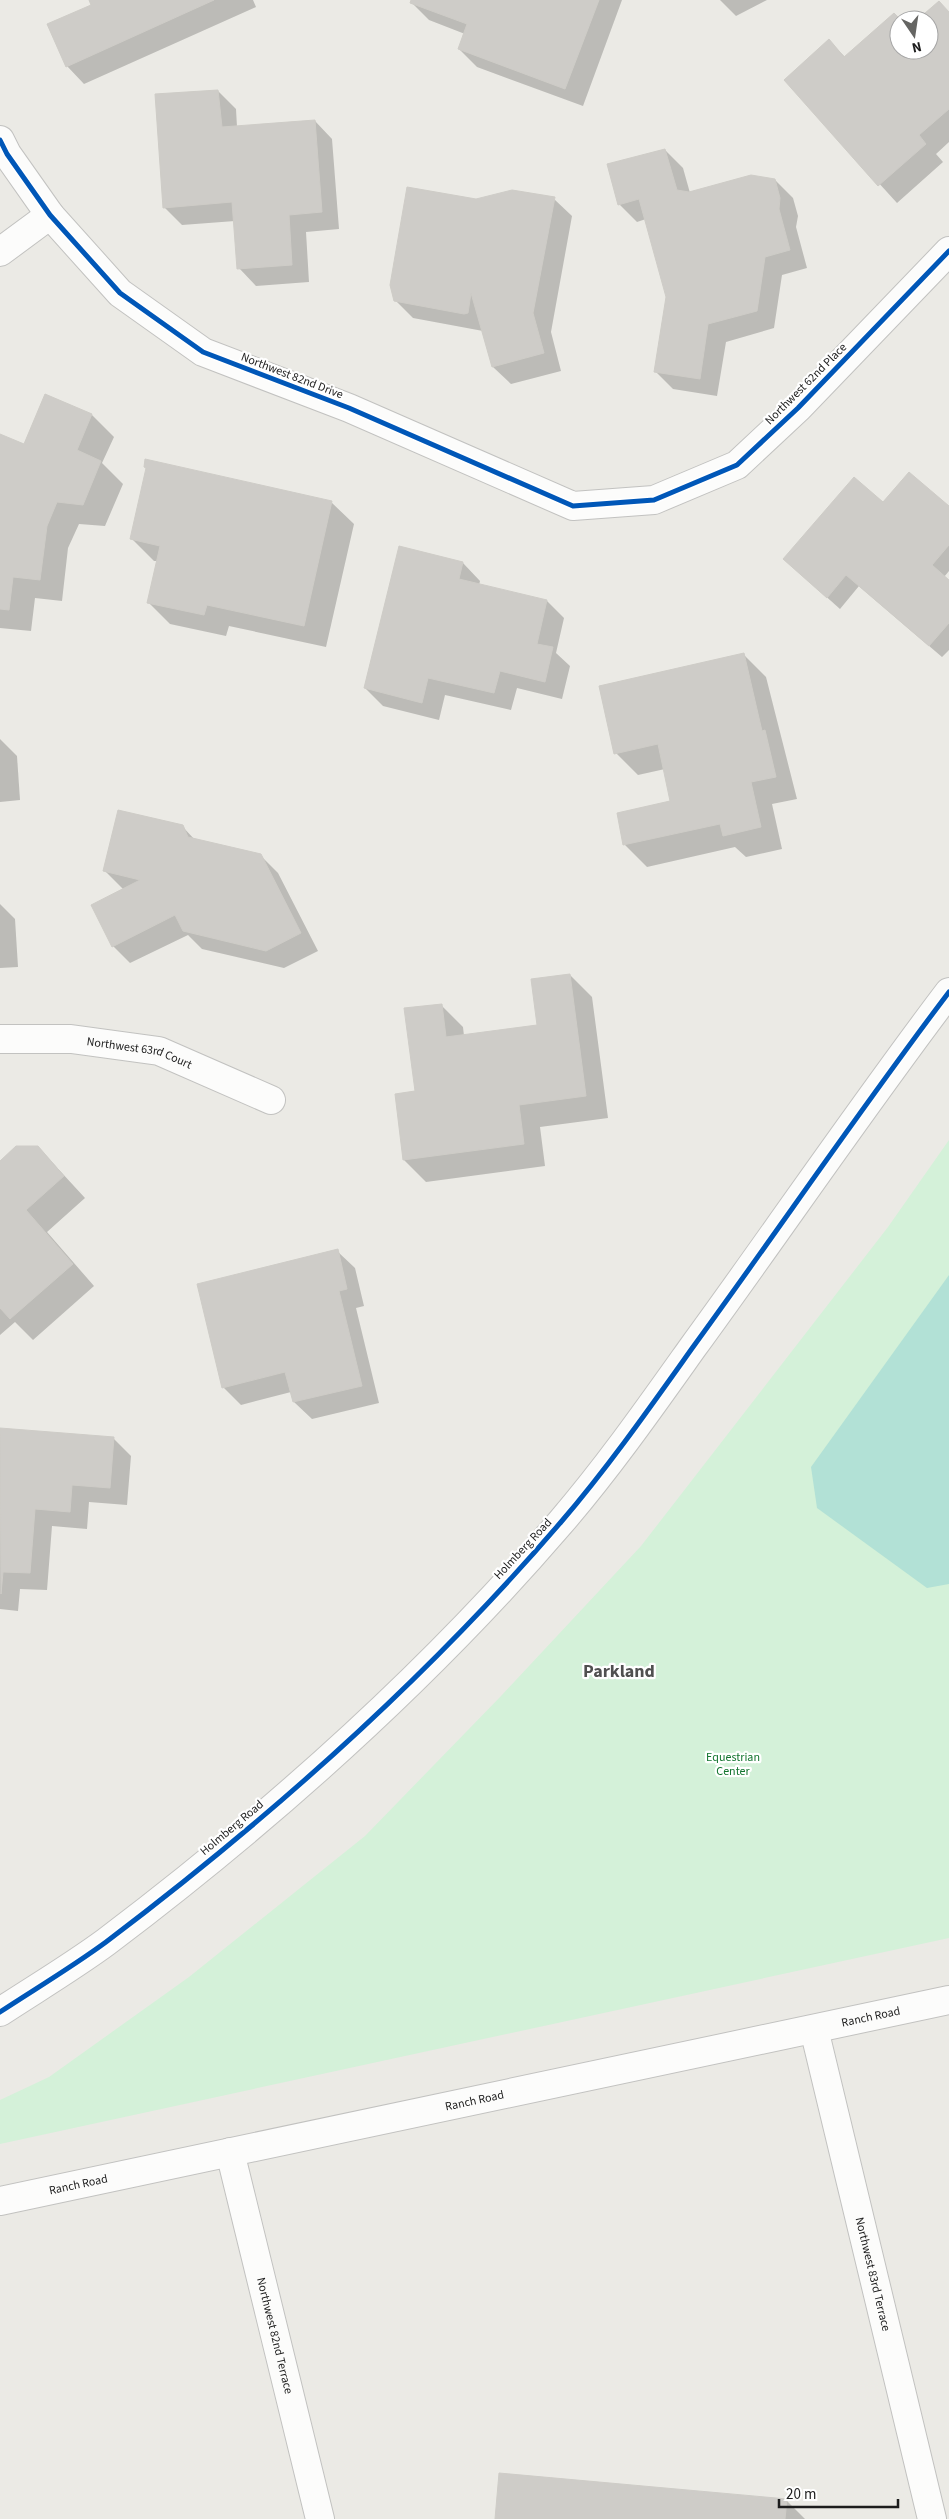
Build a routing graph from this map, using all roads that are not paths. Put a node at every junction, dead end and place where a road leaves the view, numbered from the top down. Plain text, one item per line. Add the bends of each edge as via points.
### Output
1 (0, 140) edge
2 (50, 216) junction
3 (949, 251) edge
4 (0, 252) edge
5 (654, 500) joint
6 (949, 992) edge
7 (0, 1038) edge
8 (271, 1100) dead end
9 (949, 2000) edge
10 (0, 2012) edge
11 (814, 2029) junction
12 (230, 2152) junction
13 (0, 2200) edge
14 (320, 2519) edge
15 (932, 2519) edge

1 - 2 street, Northwest 82nd Drive
2 - 4 street
2 - 5 street, Northwest 82nd Drive via 120,293 202,352 349,408 573,506
3 - 5 street, Northwest 62nd Place via 798,408 736,465
6 - 10 street, Holmberg Road via 636,1426 562,1521 491,1598 403,1689 214,1857 103,1944
7 - 8 street, Northwest 63rd Court via 71,1039 159,1052
9 - 11 street, Ranch Road
11 - 12 street, Ranch Road
11 - 15 street, Northwest 83rd Terrace
12 - 13 street, Ranch Road
12 - 14 street, Northwest 82nd Terrace

